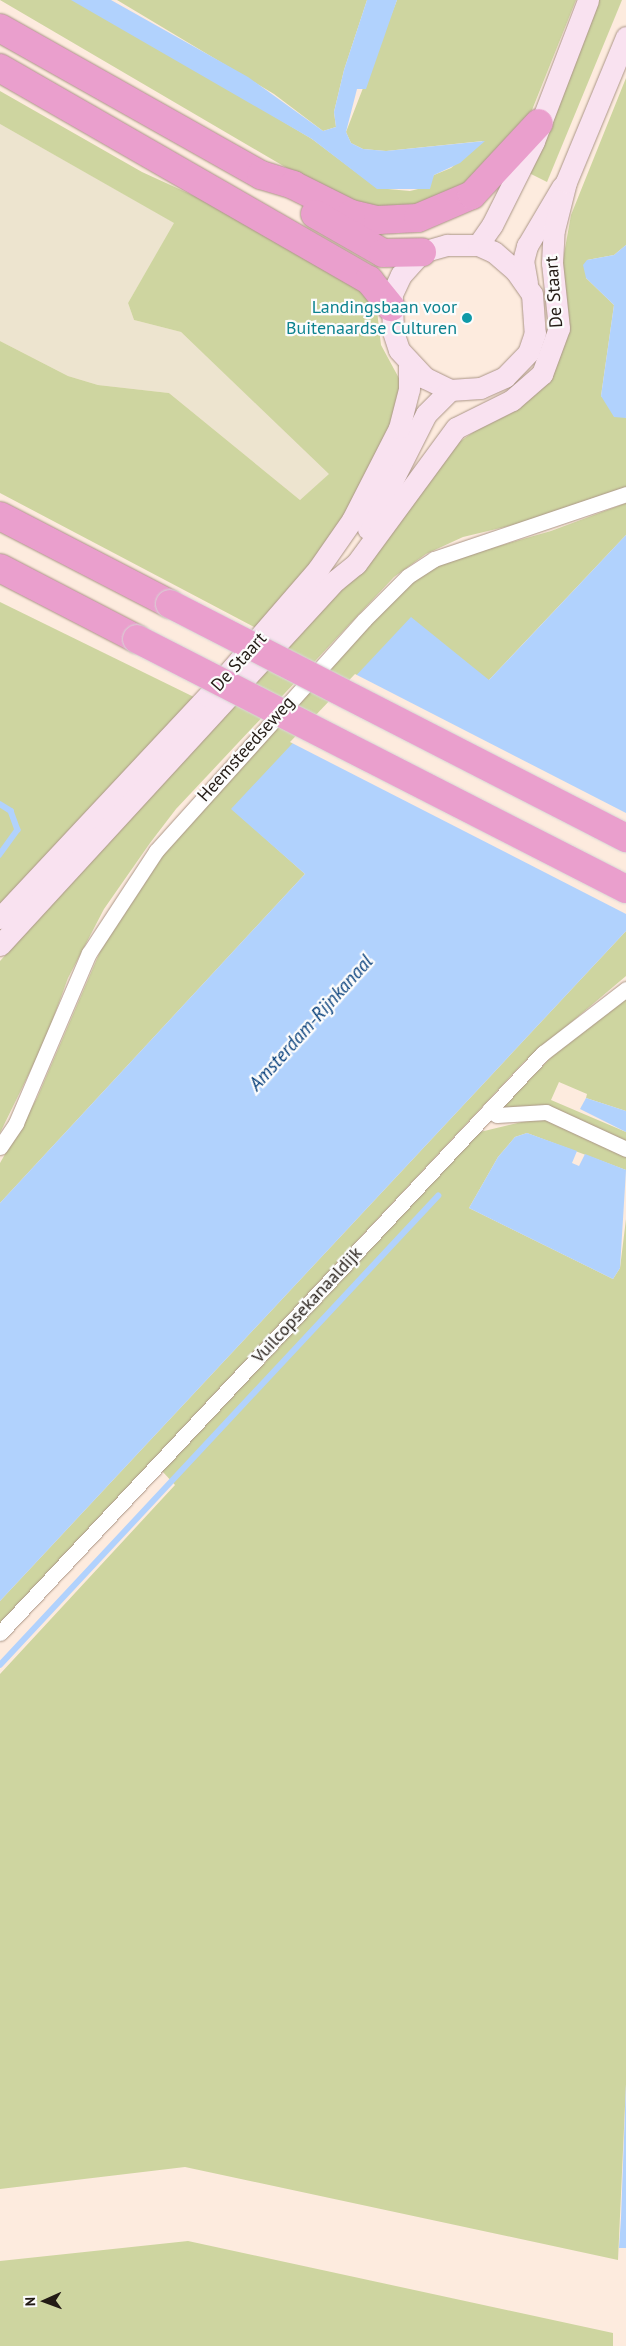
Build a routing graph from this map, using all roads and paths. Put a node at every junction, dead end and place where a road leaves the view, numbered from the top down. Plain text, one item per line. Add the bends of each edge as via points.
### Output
1 (588, 0) edge
2 (0, 28) edge
3 (626, 37) edge
4 (0, 68) edge
5 (539, 124) junction
6 (261, 175) junction
7 (566, 182) junction
8 (478, 245) junction
9 (422, 252) junction
10 (527, 283) junction
11 (391, 307) junction
12 (409, 365) junction
13 (450, 390) junction
14 (626, 494) edge
15 (0, 516) edge
16 (0, 568) edge
17 (336, 580) junction
18 (626, 838) edge
19 (626, 889) edge
20 (0, 918) edge
21 (0, 945) edge
22 (626, 989) edge
23 (489, 1110) junction
24 (0, 1147) edge
25 (626, 1149) edge
26 (0, 1633) edge

1 - 5 main road
2 - 6 highway
3 - 7 main road, De Staart
4 - 11 highway via 369,280
5 - 6 highway via 484,187 452,207 418,218 378,220 351,214 293,185
5 - 8 main road via 510,192
6 - 9 highway via 283,195 377,250
7 - 10 main road, De Staart via 544,211 527,246 523,261
7 - 17 main road, De Staart via 551,247 559,328 551,358 524,392 456,428 356,564
8 - 9 main road
8 - 10 main road via 504,260
9 - 11 main road via 401,275
10 - 13 main road via 535,310 535,333 522,362 494,384
11 - 12 main road via 398,350
12 - 13 main road via 425,378
12 - 20 main road, De Staart via 409,389 399,428 352,520 318,569 208,696
13 - 17 main road, De Staart via 426,414 388,496
14 - 24 street, Heemsteedseweg via 434,559 408,576 364,620 156,851 88,954 16,1123
15 - 18 highway, bridge
16 - 19 highway, bridge
17 - 21 main road, De Staart
22 - 23 street, Vuilcopsekanaaldijk via 543,1053
23 - 25 street via 497,1115 546,1112
23 - 26 street, Vuilcopsekanaaldijk

